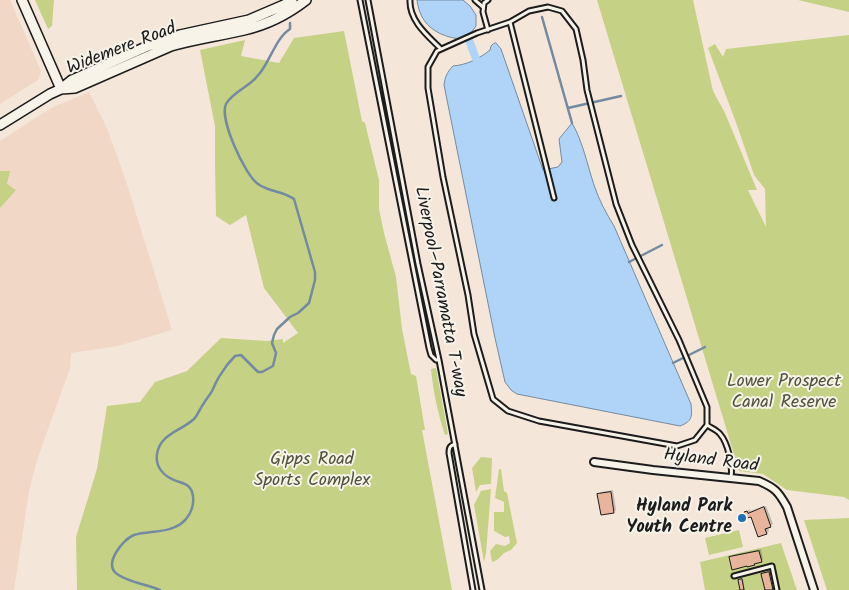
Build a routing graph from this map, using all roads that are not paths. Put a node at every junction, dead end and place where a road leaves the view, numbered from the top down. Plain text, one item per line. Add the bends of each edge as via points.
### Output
1 (22, 0) edge
2 (292, 0) edge
3 (360, 0) edge
4 (368, 0) edge
5 (410, 0) edge
6 (475, 0) edge
7 (488, 0) edge
8 (305, 1) edge
9 (484, 7) junction
10 (510, 22) junction
11 (250, 24) junction
12 (488, 30) junction
13 (441, 49) junction
14 (61, 89) junction
15 (0, 125) edge
16 (554, 198) dead end
17 (439, 360) junction
18 (707, 425) junction
19 (455, 444) junction
20 (594, 462) dead end
21 (731, 478) junction
22 (734, 576) dead end
23 (473, 590) edge
24 (482, 590) edge
25 (777, 590) edge
26 (814, 590) edge

1 - 14 main road
2 - 11 main road, Widemere Road
3 - 17 lane via 429,348 432,357
4 - 17 lane, Liverpool–Parramatta T-way
5 - 13 lane via 413,16 421,30
6 - 9 lane
7 - 9 lane
8 - 11 main road, Widemere Road via 276,19
9 - 12 lane
10 - 12 lane
10 - 16 lane
10 - 18 lane via 529,11 548,7 562,11 576,29 586,90 616,204 708,407
11 - 14 main road, Widemere Road via 171,46 75,88
12 - 13 lane
13 - 18 lane via 428,67 428,88 474,334 493,399 508,411 539,421 677,446 695,440
14 - 15 main road, Widemere Road
17 - 19 lane, Liverpool–Parramatta T-way
18 - 21 lane via 722,435 726,443
19 - 23 lane via 451,445 449,453
19 - 24 lane, Liverpool–Parramatta T-way
20 - 21 street, Hyland Road
21 - 26 street, Hyland Road via 759,481 772,486 780,494
22 - 25 lane via 772,566

